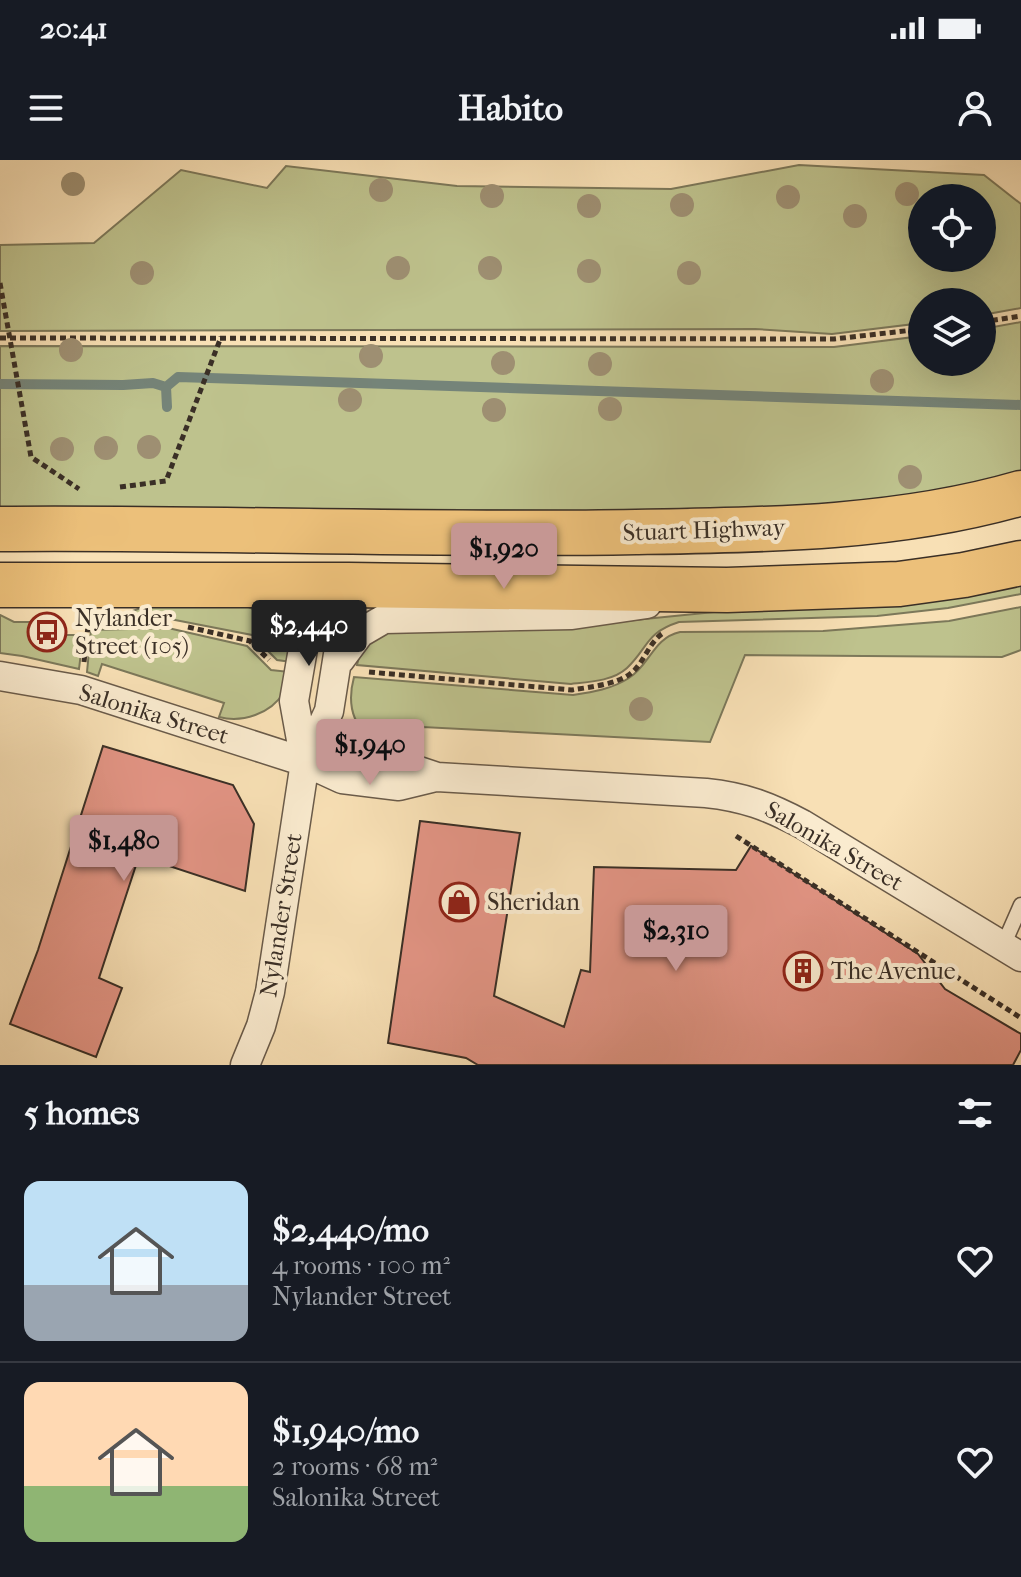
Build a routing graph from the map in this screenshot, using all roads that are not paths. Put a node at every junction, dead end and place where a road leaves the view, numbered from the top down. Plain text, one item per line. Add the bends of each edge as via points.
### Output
1 (1021, 493) edge
2 (0, 529) edge
3 (338, 531) junction
4 (1021, 563) edge
5 (0, 585) edge
6 (332, 585) junction
7 (727, 590) junction
8 (336, 669) junction
9 (0, 676) edge
10 (305, 762) junction
11 (1021, 905) edge
12 (1012, 952) edge
13 (245, 1065) edge

1 - 3 highway, Stuart Highway via 940,512 820,526 532,534
2 - 3 highway, Stuart Highway
3 - 6 highway, Nylander Street
4 - 7 highway via 899,584
5 - 6 highway
6 - 7 highway
6 - 8 street, Nylander Street
6 - 10 street, Nylander Street via 294,701
7 - 8 street via 572,615 384,619 360,633
8 - 10 street, Nylander Street via 325,723
9 - 10 street, Salonika Street via 81,690
10 - 12 street, Salonika Street via 342,756 398,764 437,777 748,799 802,824
10 - 13 street, Nylander Street via 270,992
11 - 12 lane

